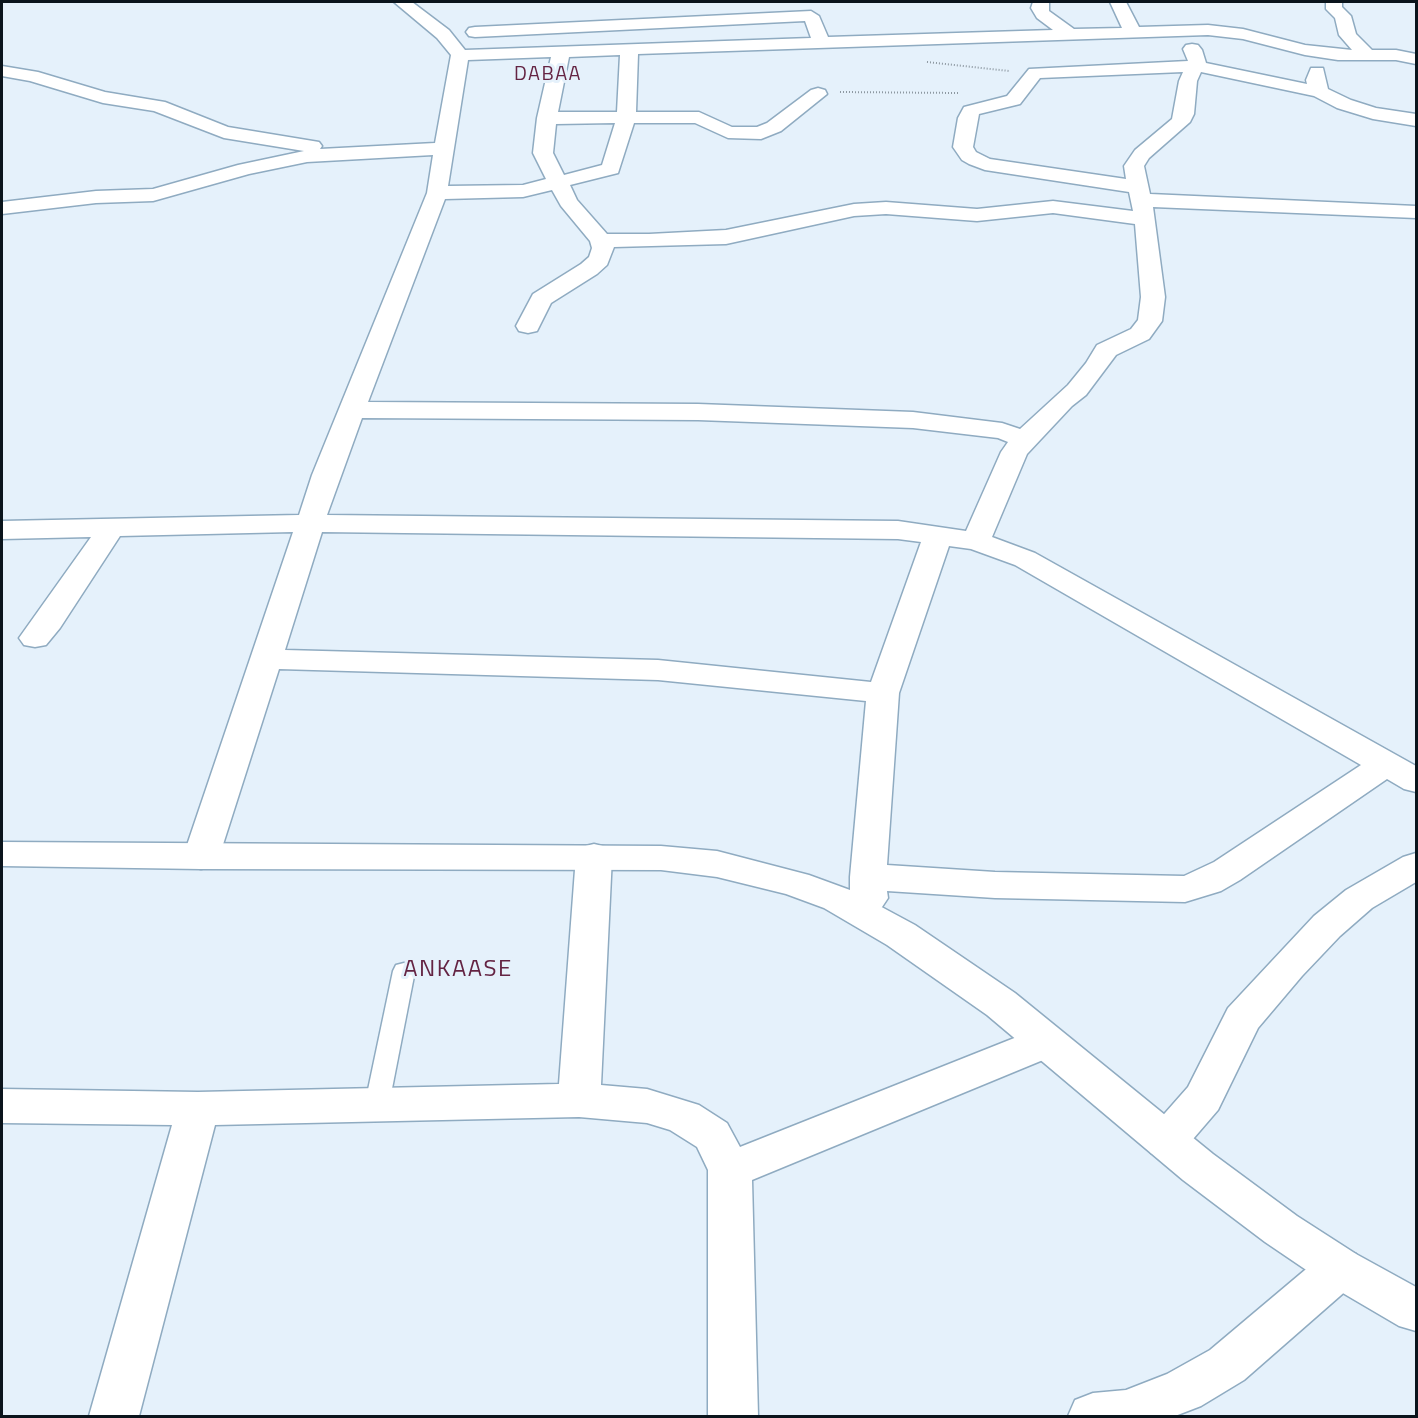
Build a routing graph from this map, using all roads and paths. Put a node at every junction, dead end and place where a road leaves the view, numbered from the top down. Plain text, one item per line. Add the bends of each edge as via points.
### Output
1 (1041, 2) edge
2 (1118, 2) edge
3 (1334, 2) edge
4 (806, 9) edge
5 (425, 14) edge
6 (1177, 31) junction
7 (1133, 32) junction
8 (1068, 33) junction
9 (821, 42) junction
10 (629, 50) junction
11 (561, 52) junction
12 (1322, 53) junction
13 (460, 55) junction
14 (1368, 56) junction
15 (1416, 59) edge
16 (1196, 66) junction
17 (2, 71) edge
18 (1320, 92) junction
19 (818, 94) joint
20 (1013, 100) junction
21 (626, 117) junction
22 (547, 118) junction
23 (1416, 120) edge
24 (444, 149) junction
25 (374, 151) junction
26 (557, 182) junction
27 (437, 193) junction
28 (1142, 202) junction
29 (2, 208) edge
30 (1416, 212) edge
31 (601, 240) junction
32 (528, 326) dead end
33 (352, 410) junction
34 (1025, 439) junction
35 (309, 523) junction
36 (112, 527) junction
37 (2, 530) edge
38 (938, 535) junction
39 (976, 541) junction
40 (35, 638) dead end
41 (268, 659) junction
42 (883, 693) junction
43 (1401, 773) edge
44 (2, 854) edge
45 (594, 856) junction
46 (201, 858) junction
47 (1416, 866) edge
48 (868, 877) junction
49 (870, 917) junction
50 (404, 971) dead end
51 (1046, 1042) junction
52 (579, 1101) junction
53 (377, 1104) junction
54 (2, 1106) edge
55 (198, 1109) junction
56 (1166, 1141) junction
57 (730, 1170) junction
58 (1340, 1268) junction
59 (1416, 1311) edge
60 (114, 1416) edge
61 (733, 1416) edge
62 (1093, 1416) edge

1 - 8 street via 1043,14
2 - 7 street
3 - 14 street via 1348,35
4 - 5 street
4 - 9 street
5 - 13 street
6 - 7 street
6 - 12 street via 1231,32
6 - 16 street via 1197,54
7 - 8 street
8 - 9 street
9 - 10 street
10 - 11 street
10 - 21 street
11 - 13 street
11 - 22 street
12 - 14 street
12 - 18 street via 1316,80
13 - 24 street
14 - 15 street
16 - 18 street
16 - 20 street via 1035,73
16 - 28 street via 1188,81 1180,122 1142,154 1134,166
17 - 25 street via 104,97 158,106 224,132 266,141
18 - 23 street via 1373,113
19 - 20 path via 933,91
19 - 21 street via 774,128 760,133 728,132 699,118
20 - 28 street via 971,111 963,136 963,147 969,156 985,164
21 - 22 street
21 - 26 street via 611,169
22 - 26 street via 543,153
24 - 25 street
24 - 27 street
25 - 29 street via 307,156 153,195
26 - 27 street via 523,191
26 - 31 street via 568,202
27 - 33 street
28 - 30 street
28 - 31 street via 977,215 886,208 854,210 726,237
28 - 34 street via 1153,297 1150,321 1140,334 1106,350 1077,390
31 - 32 street via 599,260 541,299
33 - 34 street via 698,412 913,420 994,430
33 - 35 street
34 - 39 street via 1014,452
35 - 36 street
35 - 38 street via 898,531
35 - 41 street
36 - 37 street
36 - 40 street
38 - 39 street
38 - 42 street
39 - 43 street via 1025,559
41 - 42 street via 658,670
41 - 46 street
42 - 48 street
43 - 48 street via 1208,882 1185,889 994,885
44 - 46 street
45 - 46 street
45 - 49 street via 717,864 796,884
45 - 52 street
47 - 56 street via 1359,899 1288,966 1242,1019 1203,1098
48 - 49 street
49 - 51 street via 992,998
50 - 53 lane
51 - 56 street
51 - 57 street
52 - 53 street
52 - 57 street via 647,1106 684,1117 712,1135
53 - 55 street
54 - 55 street
55 - 60 street
56 - 58 street via 1281,1229
57 - 61 street
58 - 59 street
58 - 62 street via 1227,1365 1184,1390 1127,1413

